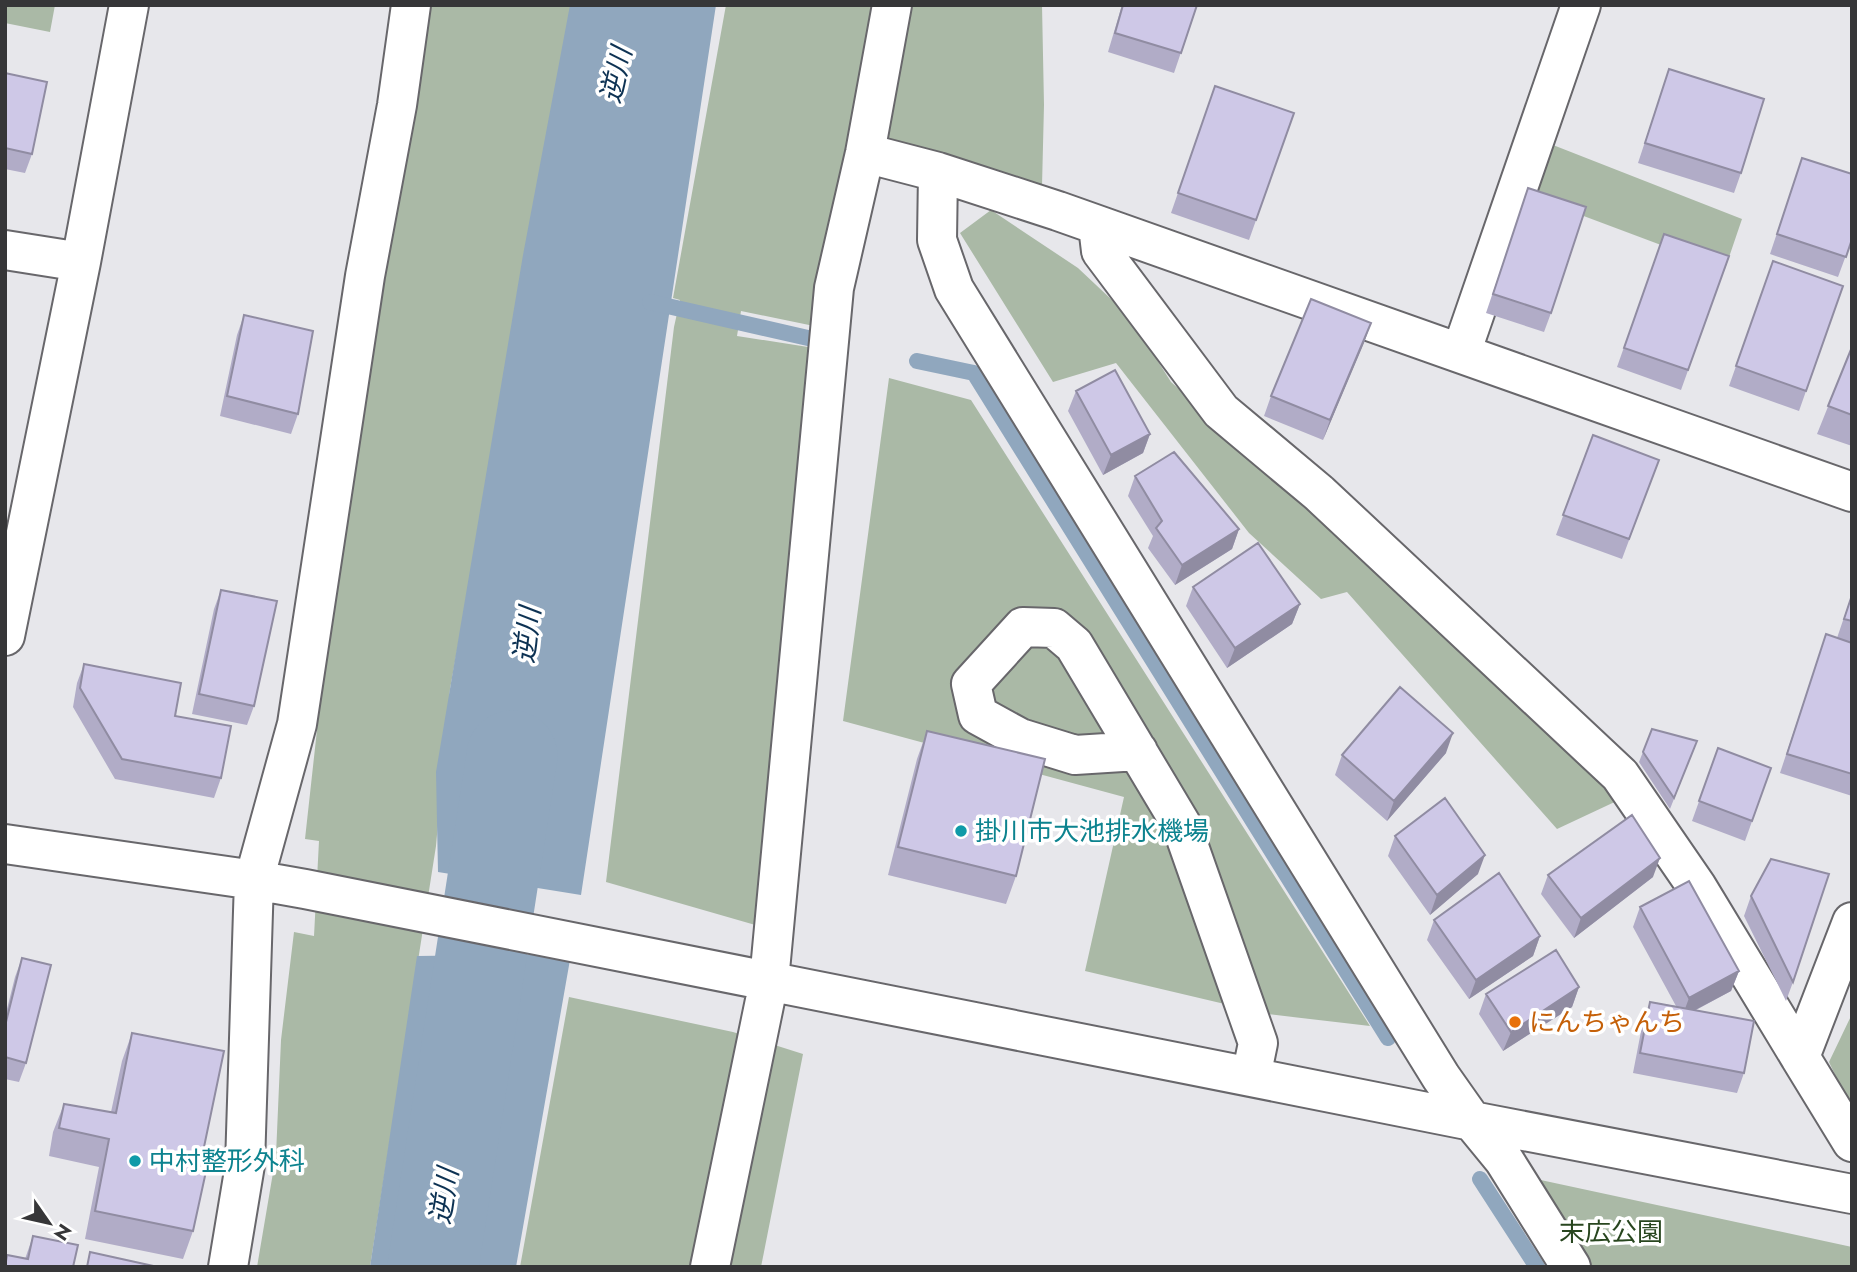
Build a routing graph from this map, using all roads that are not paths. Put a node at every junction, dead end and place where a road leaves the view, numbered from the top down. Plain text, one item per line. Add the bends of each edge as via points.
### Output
1 (129, 5) edge
2 (411, 5) edge
3 (892, 5) edge
4 (1581, 5) edge
5 (865, 153) junction
6 (938, 172) junction
7 (1098, 226) junction
8 (5, 250) edge
9 (81, 262) junction
10 (1461, 353) junction
11 (1852, 492) edge
12 (5, 636) edge
13 (1138, 751) dead end
14 (5, 844) edge
15 (254, 880) junction
16 (1852, 922) edge
17 (769, 981) junction
18 (1800, 1057) junction
19 (1251, 1077) junction
20 (1472, 1121) junction
21 (1852, 1142) edge
22 (1852, 1194) edge
23 (228, 1267) edge
24 (710, 1267) edge
25 (1571, 1267) edge

1 - 9 street
2 - 15 street via 297,724
3 - 5 street
4 - 10 street
5 - 6 street
5 - 17 street via 834,288
6 - 7 street
6 - 20 street via 937,240 954,289
7 - 10 street
7 - 18 street via 1101,251 1221,411 1319,493 1620,775 1697,887
8 - 9 street
9 - 12 street
10 - 11 street
13 - 19 street via 1181,824 1258,1043
14 - 15 street
15 - 17 street
15 - 23 street via 245,1165
16 - 18 street
17 - 19 street
17 - 24 street
18 - 21 street
19 - 20 street
20 - 22 street
20 - 25 street via 1504,1160

